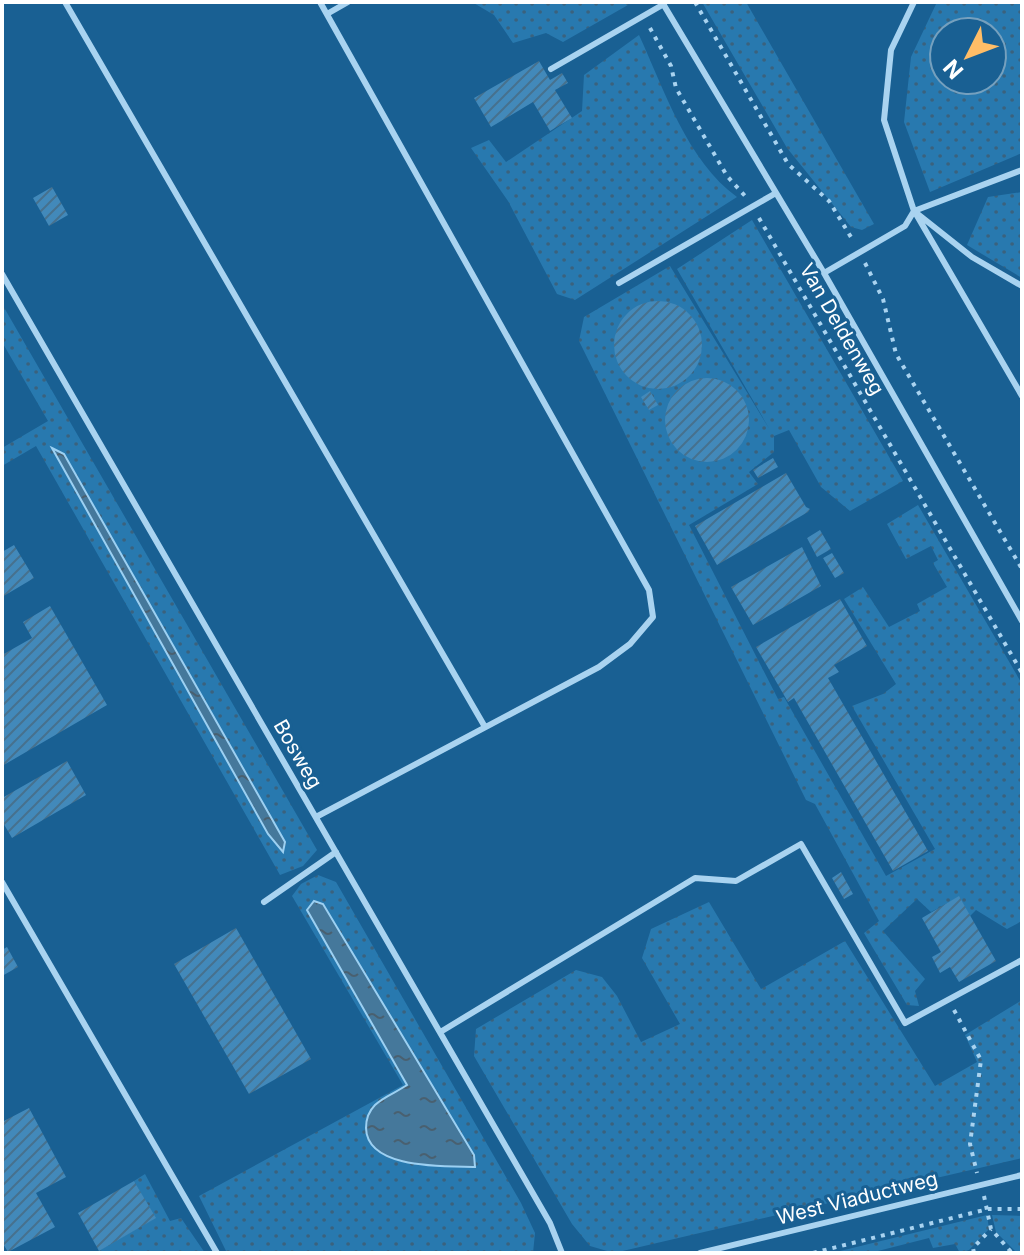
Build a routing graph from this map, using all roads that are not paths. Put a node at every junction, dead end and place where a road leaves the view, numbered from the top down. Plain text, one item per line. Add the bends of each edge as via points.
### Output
1 (65, 2) edge
2 (320, 2) edge
3 (348, 2) edge
4 (914, 2) edge
5 (663, 3) edge
6 (327, 14) junction
7 (551, 69) dead end
8 (1022, 170) edge
9 (776, 193) junction
10 (914, 211) junction
11 (824, 273) junction
12 (2, 274) edge
13 (619, 283) dead end
14 (1022, 286) edge
15 (1022, 396) edge
16 (1022, 621) edge
17 (485, 727) junction
18 (316, 817) junction
19 (336, 852) junction
20 (2, 882) edge
21 (264, 902) dead end
22 (1022, 960) edge
23 (442, 1031) junction
24 (1022, 1175) edge
25 (217, 1253) edge
26 (562, 1253) edge
27 (700, 1253) edge

1 - 17 lane
2 - 6 lane
3 - 6 lane
4 - 10 lane via 891,50 884,120
5 - 7 lane
5 - 9 lane, Van Deldenweg
6 - 17 lane via 649,590 653,617 630,644 599,667
8 - 10 lane
9 - 11 lane, Van Deldenweg
9 - 13 lane
10 - 11 lane via 905,226
10 - 14 lane via 972,257
10 - 15 lane
11 - 16 lane, Van Deldenweg
12 - 18 lane, Bosweg
17 - 18 lane
18 - 19 lane, Bosweg
19 - 21 lane
19 - 23 lane, Bosweg
20 - 25 lane
22 - 23 lane via 905,1023 801,844 736,881 695,878
23 - 26 lane, Bosweg
24 - 27 lane, West Viaductweg

